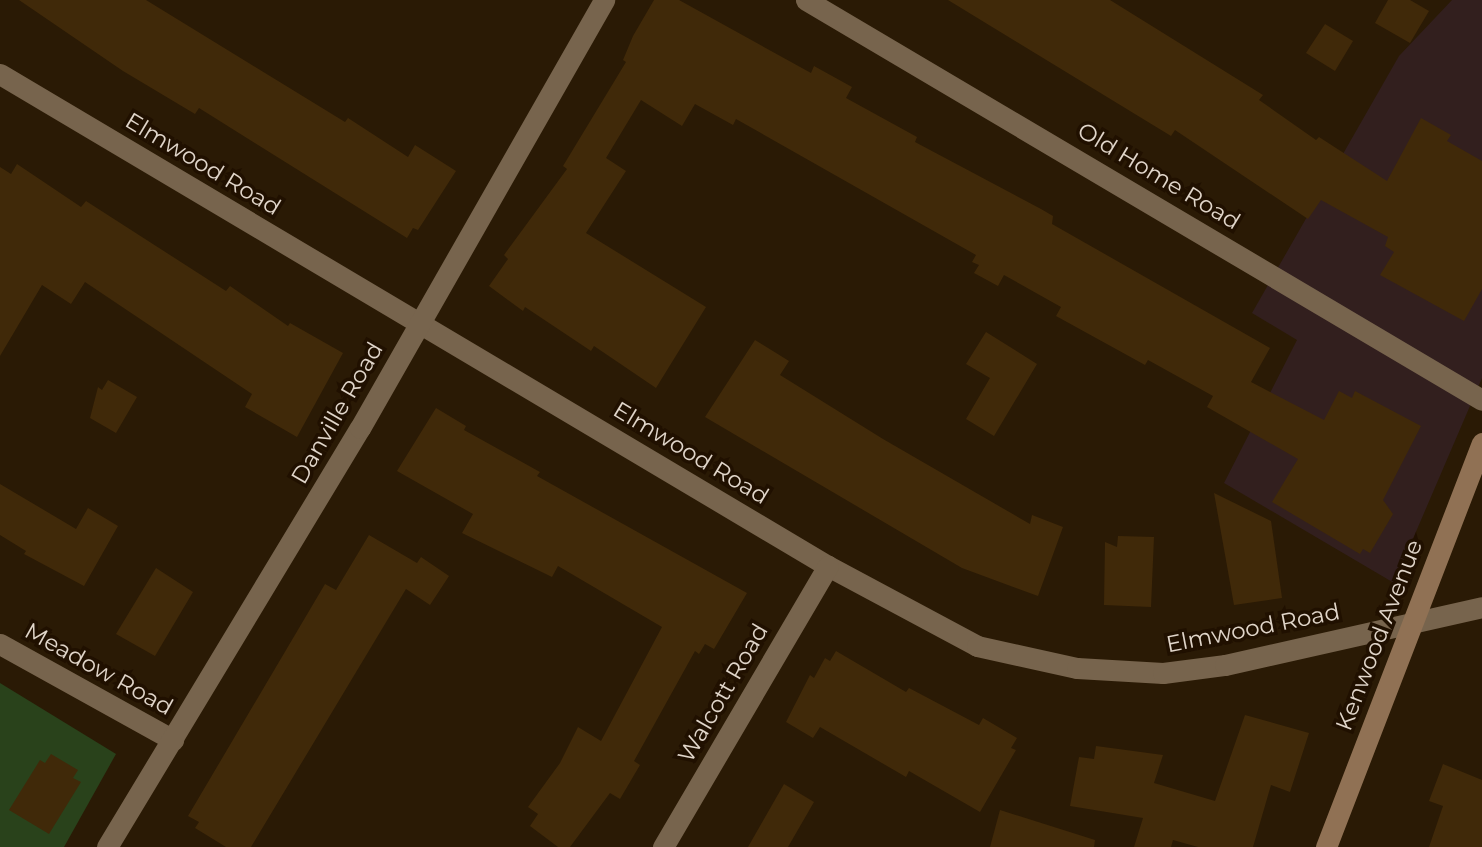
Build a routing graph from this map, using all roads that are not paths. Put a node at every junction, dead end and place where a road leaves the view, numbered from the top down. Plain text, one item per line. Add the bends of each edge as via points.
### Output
1 (604, 0) edge
2 (806, 0) edge
3 (0, 74) edge
4 (420, 322) junction
5 (1482, 400) edge
6 (1482, 443) edge
7 (828, 566) junction
8 (1482, 607) edge
9 (1412, 621) junction
10 (0, 644) edge
11 (173, 740) junction
12 (107, 847) edge
13 (663, 847) edge
14 (1326, 847) edge

1 - 4 street, Danville Road
2 - 5 street, Old Home Road
3 - 4 street, Elmwood Road
4 - 7 street, Elmwood Road
4 - 11 street, Danville Road
6 - 9 main road, Kenwood Avenue
7 - 9 street, Elmwood Road via 977,646 1125,674 1225,665
7 - 13 street, Walcott Road
8 - 9 street, Elmwood Road
9 - 14 main road, Kenwood Avenue
10 - 11 street, Meadow Road
11 - 12 street, Danville Road

